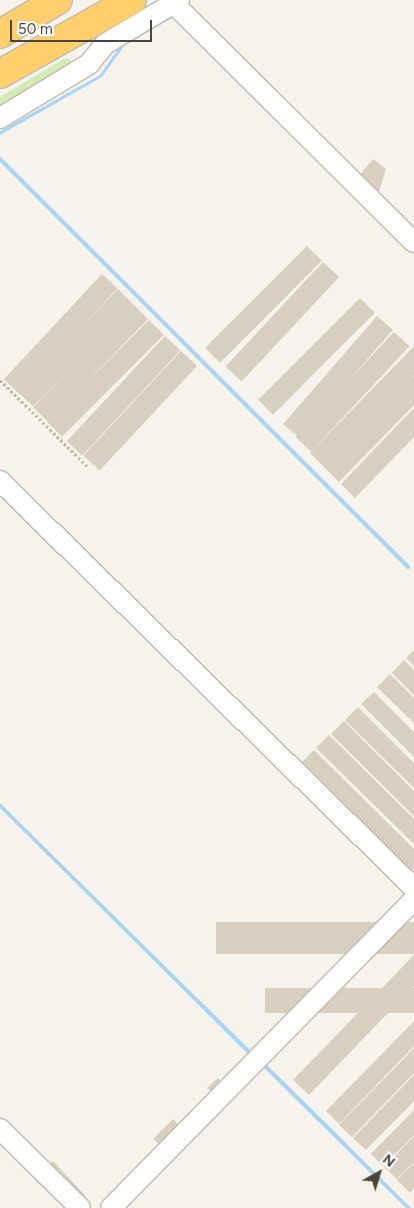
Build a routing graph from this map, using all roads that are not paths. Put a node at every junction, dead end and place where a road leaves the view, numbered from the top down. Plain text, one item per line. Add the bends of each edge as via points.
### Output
1 (132, 0) edge
2 (176, 2) edge
3 (50, 5) edge
4 (0, 34) edge
5 (0, 74) edge
6 (0, 118) edge
7 (414, 242) edge
8 (0, 481) edge
9 (414, 888) edge
10 (414, 900) edge
11 (0, 1129) edge
12 (80, 1208) edge
13 (111, 1208) edge

1 - 5 highway
2 - 6 street via 105,44 89,64
2 - 7 street
3 - 4 highway
8 - 9 street
10 - 13 street
11 - 12 street

